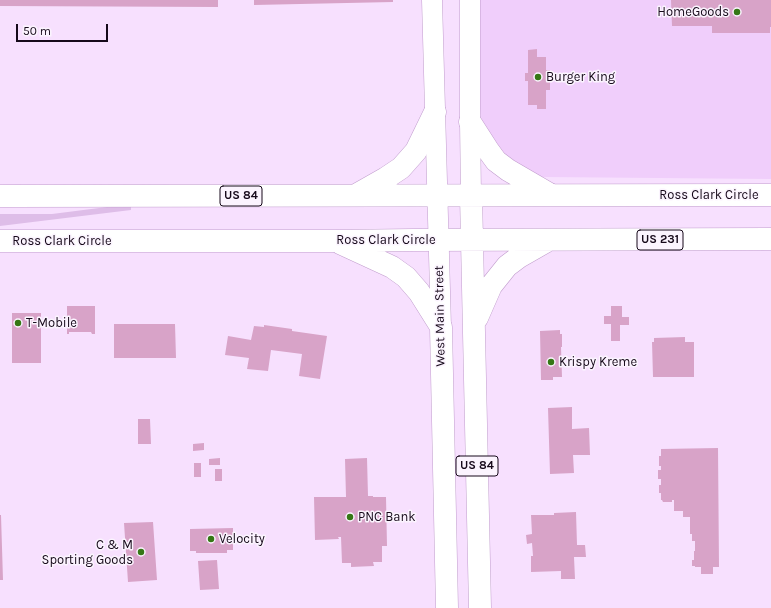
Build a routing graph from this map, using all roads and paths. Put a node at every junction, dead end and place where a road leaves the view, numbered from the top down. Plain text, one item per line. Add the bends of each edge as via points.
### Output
1 (432, 0) edge
2 (470, 0) edge
3 (436, 112) junction
4 (470, 122) junction
5 (354, 195) junction
6 (437, 195) junction
7 (471, 195) junction
8 (551, 195) junction
9 (771, 195) edge
10 (0, 196) edge
11 (771, 239) edge
12 (438, 240) junction
13 (472, 240) junction
14 (549, 240) junction
15 (0, 241) edge
16 (336, 241) junction
17 (474, 325) junction
18 (441, 327) junction
19 (447, 608) edge
20 (480, 608) edge

1 - 3 main road, West Main Street
2 - 4 main road
3 - 5 highway via 416,151 401,168
3 - 6 main road, West Main Street
4 - 7 main road
4 - 8 highway via 496,162
5 - 6 highway, Ross Clark Circle / US 84
5 - 10 highway, Ross Clark Circle / US 84
6 - 7 highway, Ross Clark Circle / US 84
6 - 12 main road, West Main Street
7 - 8 highway, Ross Clark Circle
7 - 13 highway, US 84
8 - 9 highway, Ross Clark Circle
11 - 14 highway, Ross Clark Circle / US 231
12 - 13 highway, Ross Clark Circle / US 231
12 - 16 highway, Ross Clark Circle / US 231
12 - 18 main road, West Main Street
13 - 14 highway, Ross Clark Circle / US 231
13 - 17 highway, US 84
14 - 17 highway via 506,266 491,286
15 - 16 highway, Ross Clark Circle
16 - 18 highway via 392,267 406,278 419,292
17 - 20 highway, US 84
18 - 19 highway, West Main Street / US 84

